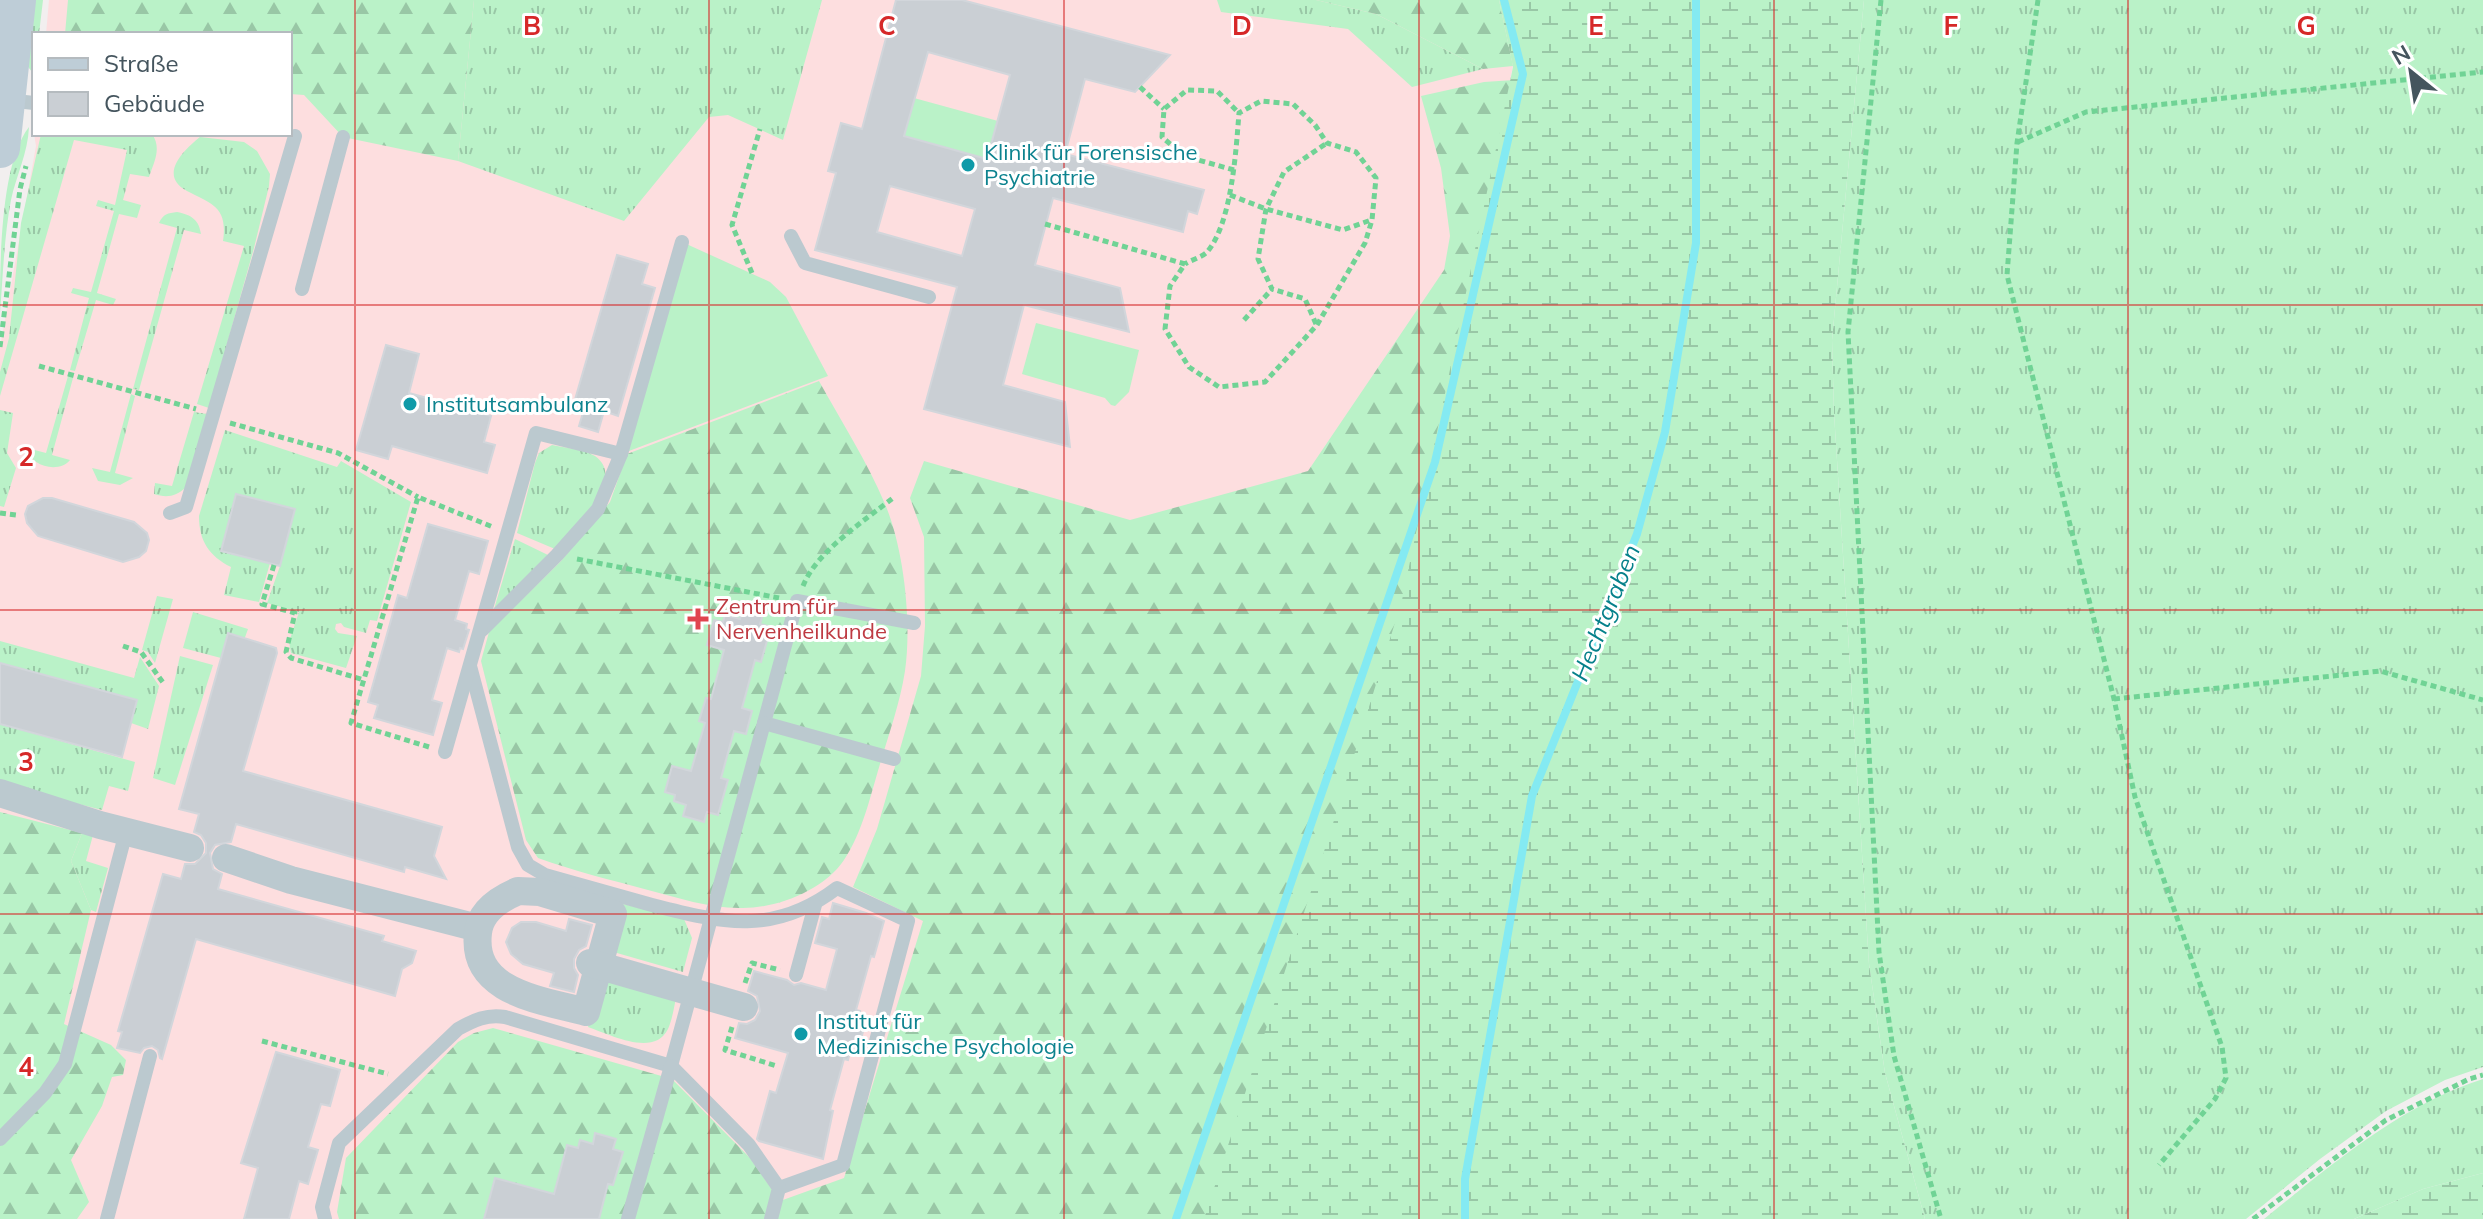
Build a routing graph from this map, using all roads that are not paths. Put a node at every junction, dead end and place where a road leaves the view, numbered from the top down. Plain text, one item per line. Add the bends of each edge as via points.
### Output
1 (16, 0) edge
2 (20, 101) edge
3 (295, 136) dead end
4 (343, 137) dead end
5 (15, 151) edge
6 (791, 236) dead end
7 (682, 242) dead end
8 (302, 289) dead end
9 (929, 297) dead end
10 (621, 454) junction
11 (170, 513) dead end
12 (914, 623) dead end
13 (480, 631) junction
14 (470, 666) junction
15 (764, 723) junction
16 (445, 752) road end
17 (894, 759) dead end
18 (0, 793) edge
19 (126, 832) junction
20 (190, 848) dead end
21 (226, 858) dead end
22 (815, 905) junction
23 (710, 920) junction
24 (478, 928) junction
25 (594, 965) junction
26 (796, 975) dead end
27 (690, 992) junction
28 (744, 1007) dead end
29 (150, 1056) dead end
30 (671, 1066) junction
31 (0, 1139) edge
32 (779, 1188) junction
33 (107, 1219) edge
34 (325, 1219) edge
35 (628, 1219) edge
36 (771, 1219) edge

1 - 2 street
2 - 5 street
3 - 11 lane via 186,507
4 - 8 lane
6 - 9 lane via 805,263
7 - 10 lane
10 - 13 lane via 598,509
10 - 13 lane via 536,433
12 - 15 lane via 797,601
13 - 14 lane
14 - 16 lane
14 - 23 lane via 518,847 528,865 545,875
15 - 17 lane
15 - 23 lane
18 - 19 street
19 - 20 street
19 - 31 lane via 65,1064
21 - 24 street
22 - 23 lane via 748,923
22 - 26 lane
22 - 32 lane via 837,888 908,921 843,1165
23 - 27 lane
24 - 25 street via 482,966 512,991 586,1012
24 - 25 street via 500,899 518,891 540,892 613,914
25 - 27 street
27 - 28 street
27 - 30 lane
29 - 33 lane
30 - 32 lane via 749,1145
30 - 34 lane via 492,1015 458,1029 339,1143 322,1207
30 - 35 lane
32 - 36 lane

